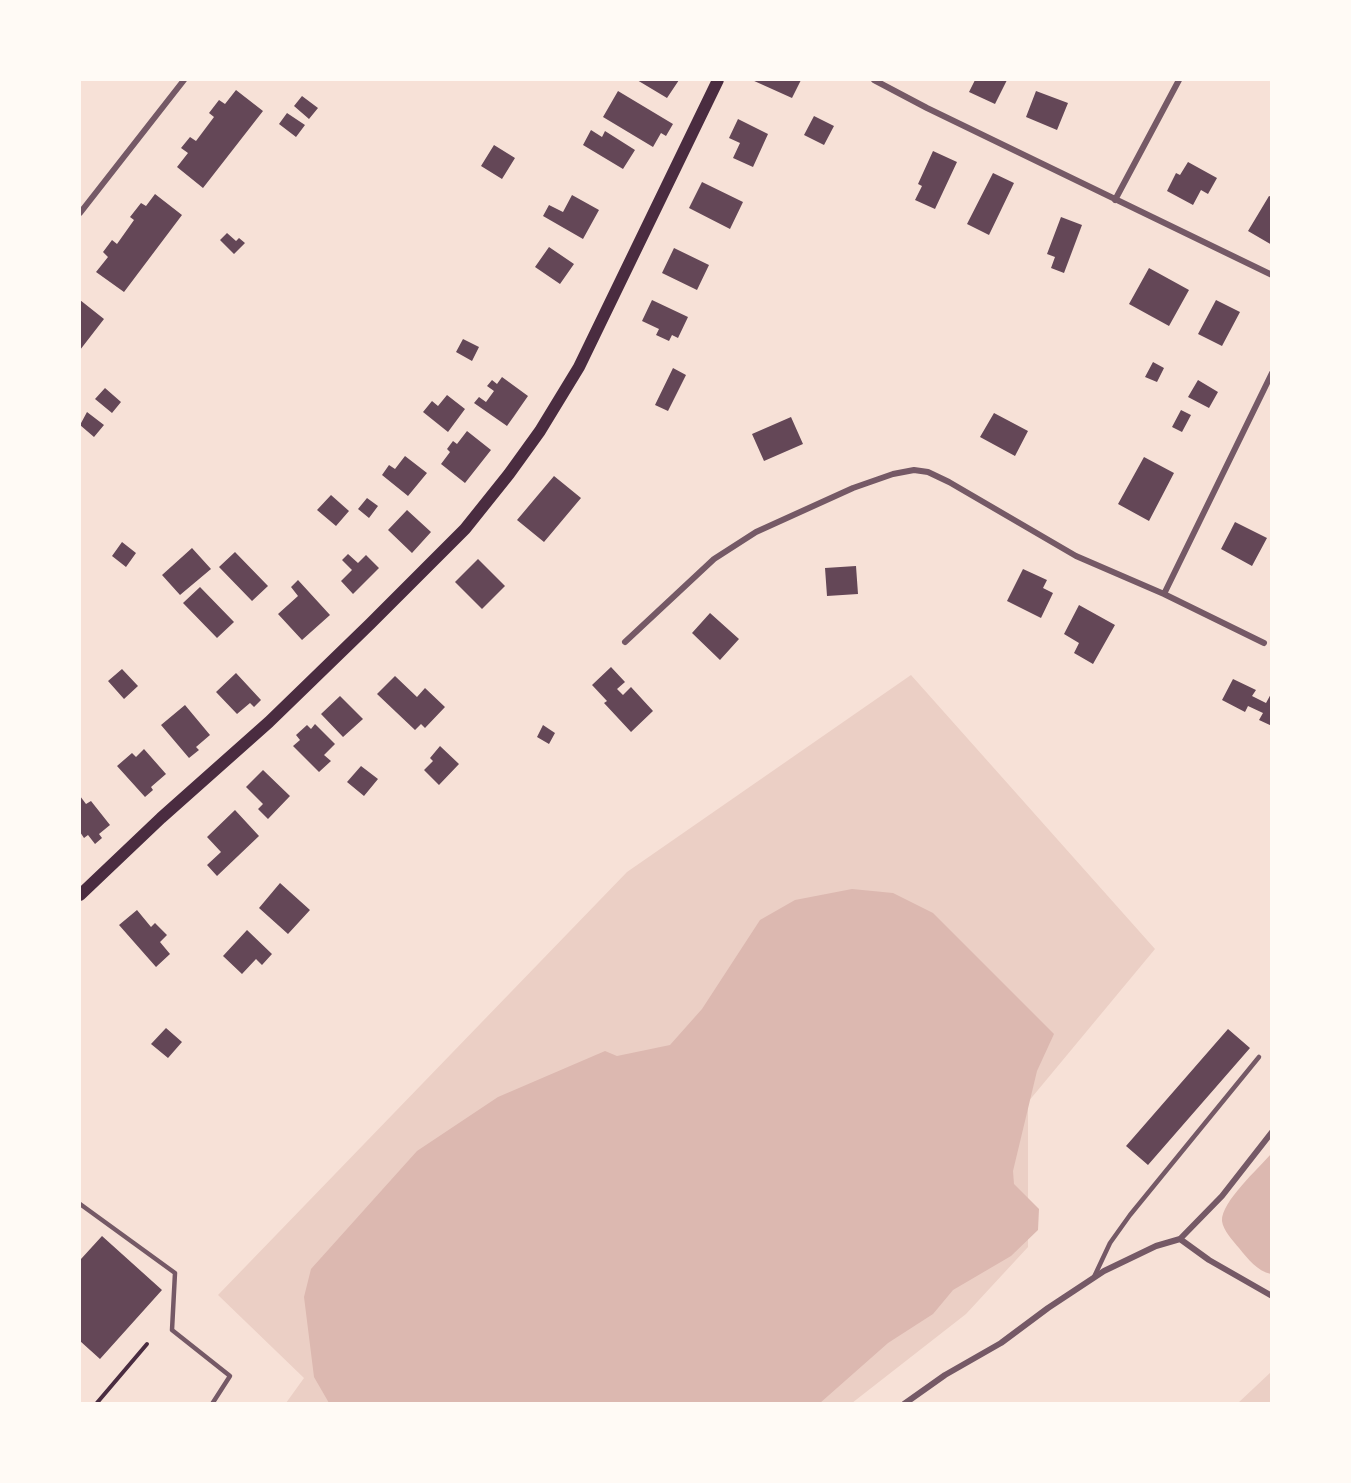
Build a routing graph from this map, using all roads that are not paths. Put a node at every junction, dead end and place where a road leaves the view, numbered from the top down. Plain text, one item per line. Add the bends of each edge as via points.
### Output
1 (184, 80) edge
2 (718, 80) edge
3 (874, 80) edge
4 (1179, 80) edge
5 (1115, 200) junction
6 (80, 213) edge
7 (1272, 274) edge
8 (1272, 374) edge
9 (1164, 594) junction
10 (625, 642) dead end
11 (1264, 643) dead end
12 (80, 895) edge
13 (1259, 1058) dead end
14 (1272, 1132) edge
15 (80, 1204) edge
16 (1180, 1239) junction
17 (1094, 1277) junction
18 (1272, 1296) edge
19 (212, 1404) edge
20 (904, 1404) edge

1 - 6 street
2 - 12 main road via 579,367 509,474 465,529 345,649
3 - 5 street
4 - 5 street
5 - 7 street
8 - 9 street
9 - 10 street via 1077,556 949,482 914,470 853,488 756,531 714,559
9 - 11 street
13 - 17 lane via 1130,1215 1110,1243
14 - 16 street via 1222,1196
15 - 19 lane via 175,1273 172,1330 230,1376
16 - 17 street via 1156,1246
16 - 18 street
17 - 20 street via 1001,1343

